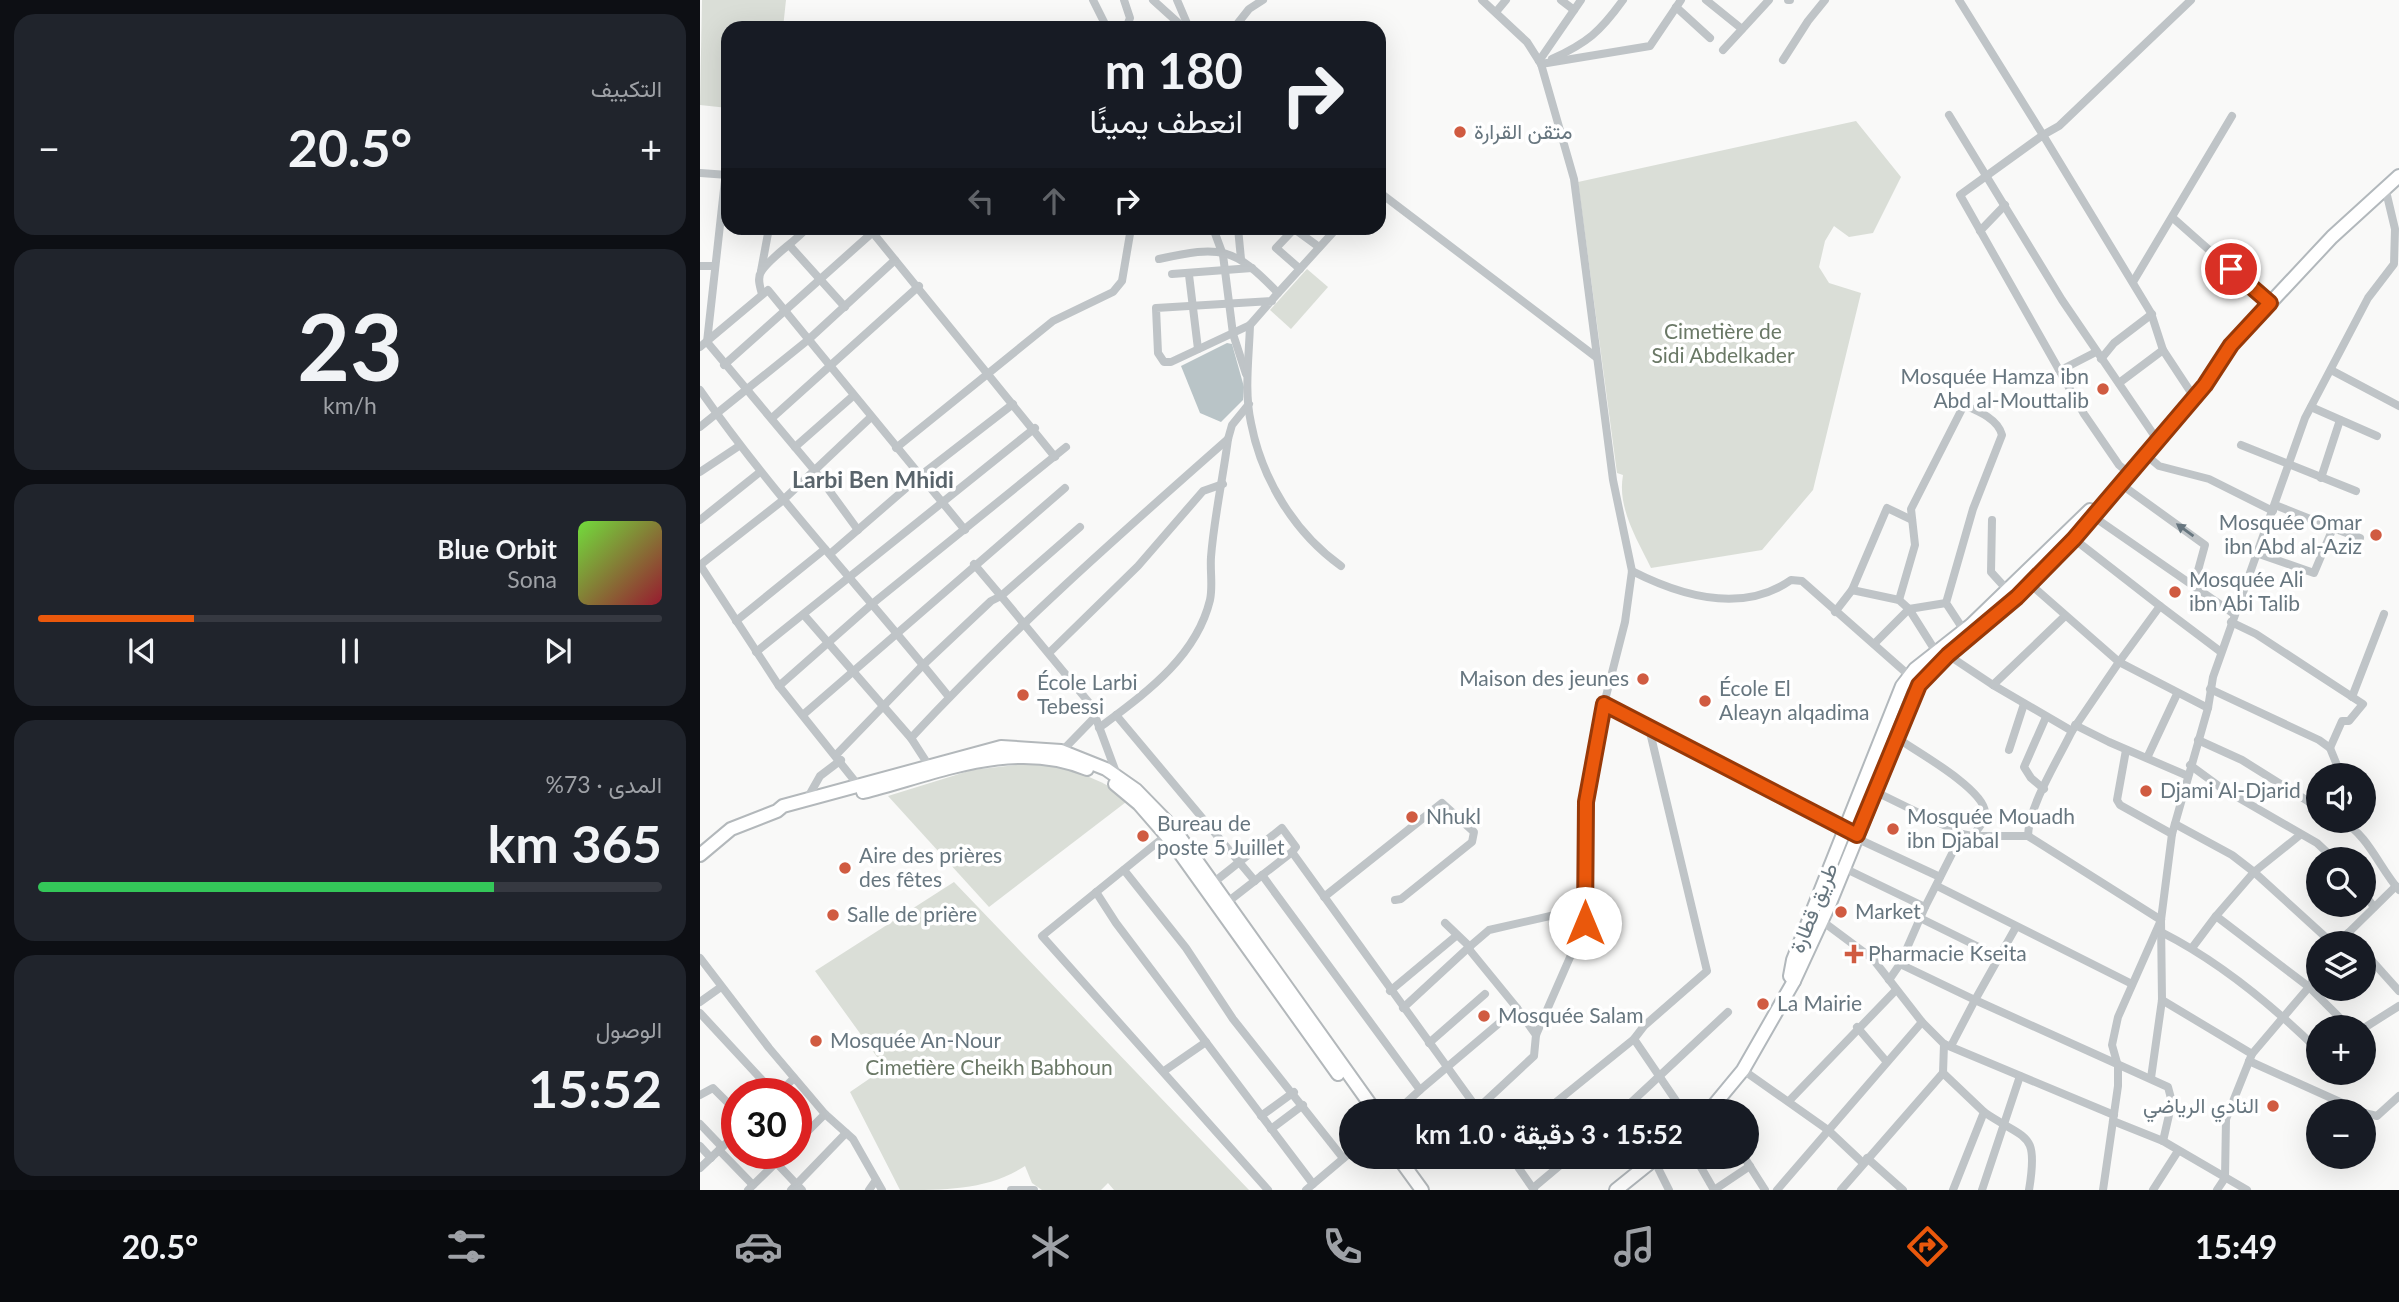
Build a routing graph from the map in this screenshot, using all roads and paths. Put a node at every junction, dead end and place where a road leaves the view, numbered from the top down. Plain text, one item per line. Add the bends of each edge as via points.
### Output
1 (1093, 0) edge
2 (1124, 0) edge
3 (1153, 0) edge
4 (1177, 0) edge
5 (1263, 0) edge
6 (1482, 0) edge
7 (1506, 0) edge
8 (1561, 0) edge
9 (1581, 0) edge
10 (1623, 0) edge
11 (1706, 0) edge
12 (1769, 0) edge
13 (1825, 0) edge
14 (1959, 0) edge
15 (2191, 0) edge
16 (1678, 2) edge
17 (1574, 10) junction
18 (1496, 12) junction
19 (1104, 21) edge
20 (1129, 21) edge
21 (1170, 21) edge
22 (1186, 21) edge
23 (1240, 21) edge
24 (1742, 29) junction
25 (1710, 38) dead end
26 (1723, 50) dead end
27 (1783, 60) dead end
28 (1540, 62) junction
29 (1949, 115) dead end
30 (2232, 116) dead end
31 (2043, 135) junction
32 (700, 173) edge
33 (721, 175) edge
34 (1987, 175) junction
35 (2399, 176) edge
36 (2385, 187) junction
37 (1386, 197) edge
38 (2005, 205) junction
39 (2173, 218) junction
40 (721, 220) edge
41 (1980, 231) junction
42 (768, 235) edge
43 (800, 235) edge
44 (866, 235) edge
45 (875, 235) edge
46 (1130, 235) edge
47 (1216, 235) edge
48 (1239, 235) edge
49 (1288, 235) edge
50 (1303, 235) edge
51 (1330, 235) edge
52 (790, 246) junction
53 (1319, 247) junction
54 (1222, 251) junction
55 (1160, 259) dead end
56 (1241, 259) junction
57 (895, 260) junction
58 (700, 266) edge
59 (715, 266) junction
60 (1252, 268) junction
61 (1300, 269) junction
62 (761, 271) junction
63 (1225, 272) junction
64 (1172, 275) dead end
65 (1189, 275) junction
66 (819, 278) junction
67 (2133, 282) junction
68 (919, 286) junction
69 (762, 295) junction
70 (1275, 297) junction
71 (1229, 302) junction
72 (2270, 303) junction
73 (1193, 304) junction
74 (845, 307) junction
75 (783, 309) junction
76 (2152, 314) junction
77 (1250, 326) junction
78 (1233, 334) junction
79 (808, 340) junction
80 (703, 344) edge
81 (1198, 349) junction
82 (2162, 350) junction
83 (2098, 356) junction
84 (1596, 357) junction
85 (724, 365) junction
86 (830, 368) junction
87 (2330, 370) junction
88 (2059, 371) junction
89 (988, 372) junction
90 (1248, 380) junction
91 (2119, 383) junction
92 (748, 389) junction
93 (700, 390) edge
94 (2193, 393) junction
95 (853, 396) junction
96 (1013, 404) junction
97 (1249, 404) junction
98 (2399, 406) edge
99 (2311, 407) junction
100 (716, 414) junction
101 (871, 417) junction
102 (772, 418) junction
103 (2340, 420) junction
104 (700, 427) edge
105 (1034, 429) junction
106 (2377, 436) dead end
107 (2156, 438) junction
108 (1228, 439) junction
109 (2241, 444) dead end
110 (739, 446) junction
111 (795, 447) junction
112 (896, 447) junction
113 (1066, 447) dead end
114 (2147, 455) junction
115 (1055, 457) junction
116 (2289, 465) junction
117 (815, 471) junction
118 (700, 472) edge
119 (760, 472) junction
120 (920, 476) junction
121 (2126, 476) junction
122 (2321, 478) junction
123 (1223, 484) junction
124 (1065, 488) dead end
125 (2356, 491) dead end
126 (782, 501) junction
127 (942, 503) junction
128 (2274, 508) junction
129 (2094, 517) junction
130 (700, 520) edge
131 (1912, 520) junction
132 (1992, 520) dead end
133 (1080, 527) dead end
134 (2333, 527) junction
135 (858, 530) junction
136 (965, 530) junction
137 (2360, 538) dead end
138 (2074, 539) junction
139 (828, 551) junction
140 (2259, 554) junction
141 (974, 564) junction
142 (700, 565) edge
143 (1341, 566) dead end
144 (1632, 571) junction
145 (848, 575) junction
146 (2030, 584) junction
147 (2194, 585) junction
148 (1852, 590) junction
149 (2013, 594) junction
150 (1001, 596) junction
151 (1899, 600) junction
152 (1946, 603) junction
153 (872, 604) junction
154 (2160, 606) junction
155 (1909, 609) junction
156 (1835, 612) junction
157 (2384, 614) dead end
158 (804, 615) junction
159 (2065, 616) junction
160 (2233, 618) junction
161 (736, 621) junction
162 (1026, 625) junction
163 (896, 631) junction
164 (1966, 635) junction
165 (827, 644) junction
166 (1874, 644) junction
167 (757, 652) junction
168 (1050, 652) junction
169 (2221, 652) junction
170 (1942, 656) junction
171 (2119, 662) junction
172 (923, 665) junction
173 (851, 671) junction
174 (1915, 680) junction
175 (1993, 685) junction
176 (779, 686) junction
177 (2210, 689) junction
178 (2177, 694) junction
179 (949, 697) junction
180 (2352, 697) junction
181 (1604, 704) junction
182 (2024, 704) junction
183 (885, 707) junction
184 (2208, 708) junction
185 (804, 714) junction
186 (1097, 715) junction
187 (1116, 715) junction
188 (2046, 717) junction
189 (1099, 728) junction
190 (1650, 728) junction
191 (2074, 728) junction
192 (911, 738) junction
193 (1897, 738) junction
194 (2198, 740) junction
195 (2330, 748) junction
196 (2009, 750) dead end
197 (2126, 750) junction
198 (1060, 755) junction
199 (839, 757) junction
200 (2147, 758) junction
201 (2336, 763) edge
202 (2190, 765) junction
203 (931, 770) junction
204 (1117, 775) junction
205 (2188, 776) junction
206 (858, 785) junction
207 (2044, 789) junction
208 (1874, 791) junction
209 (807, 799) junction
210 (2306, 800) edge
211 (777, 811) junction
212 (2175, 824) junction
213 (1170, 832) junction
214 (2362, 833) edge
215 (1853, 834) junction
216 (1962, 834) junction
217 (2172, 834) junction
218 (2300, 835) junction
219 (1972, 836) junction
220 (2028, 836) junction
221 (2321, 847) edge
222 (1292, 852) junction
223 (700, 855) edge
224 (1236, 862) junction
225 (1844, 867) junction
226 (1124, 870) junction
227 (2254, 872) junction
228 (1259, 878) junction
229 (1938, 882) junction
230 (1213, 883) junction
231 (2397, 888) edge
232 (1096, 892) junction
233 (1324, 897) junction
234 (1395, 900) dead end
235 (2376, 905) edge
236 (1223, 906) junction
237 (1585, 908) junction
238 (1925, 908) junction
239 (2216, 916) junction
240 (2364, 917) edge
241 (1920, 918) junction
242 (2161, 920) junction
243 (1822, 921) junction
244 (1445, 923) dead end
245 (2016, 927) junction
246 (2319, 931) edge
247 (2350, 931) edge
248 (2163, 933) junction
249 (1456, 936) junction
250 (1469, 947) junction
251 (2192, 948) junction
252 (1999, 957) junction
253 (700, 958) edge
254 (1900, 964) junction
255 (2376, 965) edge
256 (1889, 980) junction
257 (1794, 981) junction
258 (2132, 984) junction
259 (2306, 985) edge
260 (721, 987) junction
261 (1896, 989) junction
262 (2306, 990) edge
263 (1390, 991) junction
264 (2399, 991) edge
265 (1485, 994) dead end
266 (1975, 1000) junction
267 (2162, 1000) junction
268 (2323, 1001) edge
269 (700, 1002) edge
270 (2399, 1006) edge
271 (1403, 1008) junction
272 (1517, 1008) junction
273 (1728, 1012) dead end
274 (700, 1013) edge
275 (2282, 1015) junction
276 (2337, 1015) edge
277 (2376, 1020) edge
278 (1922, 1022) junction
279 (1857, 1027) junction
280 (1536, 1035) junction
281 (2306, 1038) edge
282 (1634, 1039) junction
283 (1206, 1042) junction
284 (1429, 1042) junction
285 (1948, 1045) junction
286 (2251, 1057) junction
287 (1886, 1061) junction
288 (2118, 1066) junction
289 (1448, 1067) junction
290 (1743, 1070) junction
291 (1164, 1071) junction
292 (1943, 1073) junction
293 (2020, 1076) junction
294 (761, 1078) edge
295 (794, 1078) edge
296 (1660, 1078) junction
297 (2151, 1079) junction
298 (1420, 1090) junction
299 (1294, 1092) junction
300 (700, 1096) edge
301 (721, 1096) edge
302 (2399, 1096) edge
303 (812, 1099) edge
304 (1357, 1099) edge
305 (1366, 1099) edge
306 (1410, 1099) edge
307 (1469, 1099) edge
308 (1489, 1099) edge
309 (1560, 1099) edge
310 (1636, 1099) edge
311 (1675, 1099) edge
312 (1721, 1099) edge
313 (2336, 1099) edge
314 (1789, 1101) junction
315 (1303, 1105) junction
316 (1984, 1112) junction
317 (825, 1114) junction
318 (1261, 1116) junction
319 (2376, 1116) edge
320 (2113, 1118) junction
321 (700, 1124) edge
322 (2003, 1125) junction
323 (812, 1126) edge
324 (1271, 1129) junction
325 (1828, 1130) junction
326 (846, 1133) junction
327 (2163, 1141) junction
328 (700, 1146) edge
329 (720, 1149) junction
330 (2178, 1151) junction
331 (1339, 1153) edge
332 (711, 1158) junction
333 (1865, 1161) junction
334 (1339, 1162) edge
335 (700, 1168) edge
336 (770, 1169) edge
337 (781, 1169) edge
338 (1415, 1169) edge
339 (1418, 1169) edge
340 (1520, 1169) edge
341 (1556, 1169) edge
342 (1642, 1169) edge
343 (1660, 1169) edge
344 (1702, 1169) edge
345 (1746, 1169) edge
346 (1752, 1169) edge
347 (2225, 1178) junction
348 (876, 1180) junction
349 (1310, 1187) edge
350 (750, 1188) edge
351 (797, 1188) edge
352 (1534, 1189) edge
353 (869, 1190) edge
354 (882, 1190) edge
355 (1011, 1190) edge
356 (1034, 1190) edge
357 (1268, 1190) edge
358 (1422, 1190) edge
359 (1431, 1190) edge
360 (1616, 1190) edge
361 (1669, 1190) edge
362 (1714, 1190) edge
363 (1765, 1190) edge
364 (1777, 1190) edge
365 (1841, 1190) edge
366 (1903, 1190) edge
367 (1953, 1190) edge
368 (1982, 1190) edge
369 (2029, 1190) edge
370 (2102, 1190) edge
371 (2153, 1190) edge
372 (2217, 1190) edge
373 (2247, 1190) edge

1 - 19 street
2 - 20 street
3 - 21 street
4 - 22 street
5 - 23 street
6 - 18 street
7 - 18 street
8 - 17 street
9 - 17 street
10 - 28 street via 1604,28 1585,44
11 - 24 street
12 - 24 street
13 - 27 street
14 - 31 street
15 - 31 street
16 - 25 street
16 - 28 street via 1650,46
17 - 28 street
18 - 28 street
24 - 26 street
28 - 84 street via 1574,180
29 - 34 street
30 - 39 street
31 - 34 street
31 - 67 street
32 - 33 street
34 - 38 street
34 - 41 street via 1960,195
35 - 36 main road, طريق قطارة
36 - 72 main road, طريق قطارة
36 - 87 street via 2395,229 2394,264 2368,298
37 - 84 street
38 - 41 street
38 - 83 street
39 - 67 street
39 - 72 street
40 - 59 street
41 - 88 street
42 - 62 street
43 - 52 street
44 - 66 street
45 - 57 street
46 - 89 street via 1122,281 1113,292 1053,321
47 - 54 street
48 - 56 street
49 - 61 street via 1276,248
50 - 53 street
51 - 53 street
52 - 62 street
52 - 66 street
53 - 61 street
54 - 55 street
54 - 56 street
54 - 63 street
56 - 60 street
57 - 68 street
57 - 74 street
58 - 59 street
59 - 80 street
60 - 63 street
60 - 70 street
61 - 70 street
62 - 69 street
63 - 65 street
63 - 71 street
64 - 65 street
65 - 73 street
66 - 74 street
66 - 75 street
67 - 76 street
68 - 86 street
68 - 89 street via 947,327
69 - 75 street via 768,290
69 - 80 street
70 - 71 street
70 - 77 street
71 - 73 street
71 - 78 street
72 - 94 main road, طريق قطارة
73 - 81 street
73 - 81 street via 1154,310 1158,353 1164,362 1171,362
74 - 79 street
75 - 79 street
75 - 85 street
76 - 82 street
76 - 83 street
77 - 78 street
77 - 90 street
78 - 81 street
78 - 90 street
79 - 86 street
79 - 92 street
80 - 85 street
82 - 91 street
82 - 94 street
83 - 88 street
83 - 91 street
84 - 144 street via 1612,480
85 - 92 street
86 - 95 street
86 - 102 street
87 - 98 street
87 - 99 street
88 - 121 street
89 - 96 street
89 - 112 street
90 - 97 street
91 - 107 street
92 - 100 street
92 - 102 street
93 - 100 street
94 - 107 main road, طريق قطارة
95 - 101 street
95 - 111 street
96 - 105 street
96 - 120 street
97 - 108 street via 1232,425
97 - 143 street via 1258,448 1279,495 1298,528
99 - 103 street
99 - 116 street
100 - 104 street
100 - 110 street
101 - 112 street
101 - 117 street
102 - 111 street
103 - 106 street
103 - 122 street
105 - 115 street
105 - 127 street
107 - 114 main road, طريق قطارة
107 - 121 main road, طريق قطارة
108 - 123 street
108 - 162 street via 1114,539
109 - 116 street
110 - 118 street
110 - 119 street
111 - 117 street
112 - 120 street
113 - 115 street
114 - 121 main road, طريق قطارة
114 - 128 street via 2159,466 2209,479
115 - 136 street
116 - 122 street
116 - 128 street
117 - 126 street
117 - 135 street
119 - 126 street
119 - 130 street
120 - 127 street
120 - 135 street
121 - 129 main road, طريق قطارة
147 -> 121 street via 2205,545
121 - 149 main road, طريق قطارة
122 - 125 street
123 - 168 street via 1203,491 1138,566
123 - 187 street via 1211,559 1210,601 1199,628 1181,658
124 - 141 street
126 - 139 street
126 - 142 street
127 - 136 street
127 - 145 street
128 - 134 street
128 - 140 street
129 - 138 main road, طريق قطارة
129 - 147 street
131 - 148 street via 1887,508
131 - 151 street via 1915,545
131 - 152 street via 1911,509 1964,405 1982,413 2002,435 1973,509
132 - 149 street via 1991,572
133 - 150 street
134 - 137 street
134 - 140 street via 2314,573
135 - 139 street
136 - 153 street
138 - 146 main road, طريق قطارة
138 - 154 street
139 - 145 street
139 - 161 street
140 - 160 street
141 - 150 street
141 - 163 street
142 - 161 street
144 - 156 street via 1699,597 1727,599 1759,595 1791,580 1802,581
144 - 181 street
145 - 153 street
145 - 158 street
146 - 149 main road, طريق قطارة
146 - 159 street
147 - 160 street
148 - 151 street
148 - 156 street
149 - 164 main road, طريق قطارة
150 - 162 street
150 - 172 street
151 - 155 street
152 - 155 street
152 - 164 street
153 - 163 street
153 - 165 street
154 - 169 street
154 - 171 street
155 - 166 street
155 - 170 street
156 - 166 street
157 - 180 street
158 - 165 street
158 - 167 street
159 - 171 street
159 - 175 street
160 - 169 street
160 - 180 street
161 - 167 street
162 - 168 street
162 - 179 street
163 - 172 street
163 - 173 street
164 - 170 main road, طريق قطارة
165 - 173 street
165 - 176 street
166 - 174 street
167 - 176 street
168 - 186 street
169 - 177 street
170 - 174 main road, طريق قطارة
170 - 175 street
171 - 178 street
171 - 191 street
172 - 179 street
172 - 183 street
173 - 183 street
173 - 185 street
174 - 193 main road, طريق قطارة
174 - 215 main road, طريق قطارة via 1891,712
175 - 182 street
176 - 185 street
177 - 184 street
177 - 195 street
178 - 184 street
178 - 200 street
179 - 192 street
180 - 195 street via 2363,704 2349,721 2342,721
181 - 190 street
181 - 237 street via 1586,802
182 - 188 street
182 - 196 street
183 - 192 street
183 - 199 street
184 - 194 street
185 - 199 street
186 - 189 street
186 - 198 street
187 - 189 street
187 - 224 street
188 - 191 street
188 - 207 street via 2024,767
189 - 204 street
190 - 215 street
190 - 282 street via 1707,971
191 - 197 street
191 - 207 street
192 - 203 street
193 - 208 main road, طريق قطارة
193 - 219 street via 1958,779 1982,803 1982,824
194 - 202 street
194 - 210 street via 2242,760
195 - 201 street
197 - 200 street
197 - 217 street via 2120,805
198 - 203 main road via 1002,747
198 - 204 main road
198 - 213 main road via 1111,782
199 - 206 street
199 - 209 street via 820,776
200 - 205 street
202 - 205 street
202 - 218 street
203 - 206 main road
203 - 211 main road
204 - 213 main road via 1146,798
205 - 212 street
206 - 209 main road
207 - 220 street
208 - 215 main road, طريق قطارة
208 - 216 street
209 - 211 main road
211 - 223 main road via 731,829
212 - 217 street
212 - 227 street
213 - 226 street
213 - 230 main road
213 - 236 main road
214 - 231 street
215 - 225 main road, طريق قطارة
215 - 229 street
215 - 257 main road, طريق قطارة via 1793,960 1790,976
216 - 219 street
216 - 229 street
217 - 242 street
218 - 221 street
218 - 227 street
219 - 220 street
220 - 242 street
222 - 224 street via 1296,847 1282,828
222 - 228 street
222 - 233 street
224 - 228 street
224 - 230 street
225 - 238 street
225 - 243 main road, طريق قطارة
226 - 232 street
226 - 299 street
227 - 239 street
227 - 246 street
228 - 236 street
228 - 298 street
229 - 238 street
229 - 245 street
230 - 236 main road
231 - 235 street
232 - 283 street
232 - 291 street via 1042,936
233 - 234 street via 1442,803 1474,832 1472,842
233 - 263 street
236 - 304 main road
236 - 305 main road
237 - 250 street via 1489,930
237 - 280 street via 1580,936
238 - 241 street
239 - 251 street
239 - 259 street
240 - 247 street
241 - 252 street
241 - 254 street
242 - 248 street
242 - 258 street
243 - 256 street via 1865,952
243 - 257 main road, طريق قطارة
244 - 249 street
245 - 252 street
245 - 258 street
248 - 251 street
248 - 267 street
249 - 250 street
249 - 263 street
250 - 271 street
250 - 272 street
251 - 275 street
252 - 266 street
253 - 260 street
254 - 256 street
254 - 266 street
255 - 264 street
256 - 261 street
257 - 290 main road, طريق قطارة
258 - 288 street via 2112,1045
260 - 269 street
260 - 295 street
261 - 278 street
261 - 279 street
262 - 275 street
263 - 271 street
265 - 284 street
266 - 285 street
266 - 288 street
267 - 286 street
267 - 297 street
268 - 276 street
270 - 277 street
271 - 284 street
272 - 280 street
272 - 289 street
273 - 296 street
274 - 294 street
275 - 281 street
275 - 286 street
278 - 285 street
278 - 287 street
279 - 287 street
279 - 314 street
280 - 308 street via 1534,1056
282 - 296 street
282 - 309 street
283 - 291 street
283 - 318 street
284 - 289 street
285 - 292 street
285 - 293 street
286 - 313 street
286 - 347 street via 2226,1119
287 - 325 street
288 - 297 street
288 - 320 street
289 - 298 street
289 - 307 street
290 - 312 main road, طريق قطارة
290 - 314 street
291 - 357 street
292 - 316 street
292 - 333 street
293 - 320 street
293 - 322 street
296 - 310 street
296 - 311 street
297 - 327 street via 2168,1087 2172,1102
298 - 306 street
299 - 315 street
299 - 318 street
300 - 301 street via 713,1088
302 - 319 street
303 - 317 street
314 - 325 street
315 - 324 street
315 - 331 street
316 - 322 street
316 - 367 street
317 - 323 street
317 - 326 street
318 - 324 street
320 - 327 street
320 - 370 street
321 - 329 street
322 - 368 street
322 - 369 street via 2019,1131 2035,1158
324 - 349 street
325 - 333 street
325 - 364 street
326 - 348 street
326 - 351 street
327 - 330 street
328 - 332 street
329 - 332 street
329 - 350 street
330 - 347 street
330 - 371 street
332 - 335 street
333 - 365 street
333 - 366 street
334 - 349 street
336 - 350 street
337 - 351 street
338 - 358 main road
339 - 359 main road
340 - 352 street
341 - 352 street
342 - 360 main road
343 - 361 street
344 - 362 street
345 - 362 street
346 - 363 street
347 - 372 street
347 - 373 street
348 - 353 street
348 - 354 street
355 - 356 street

